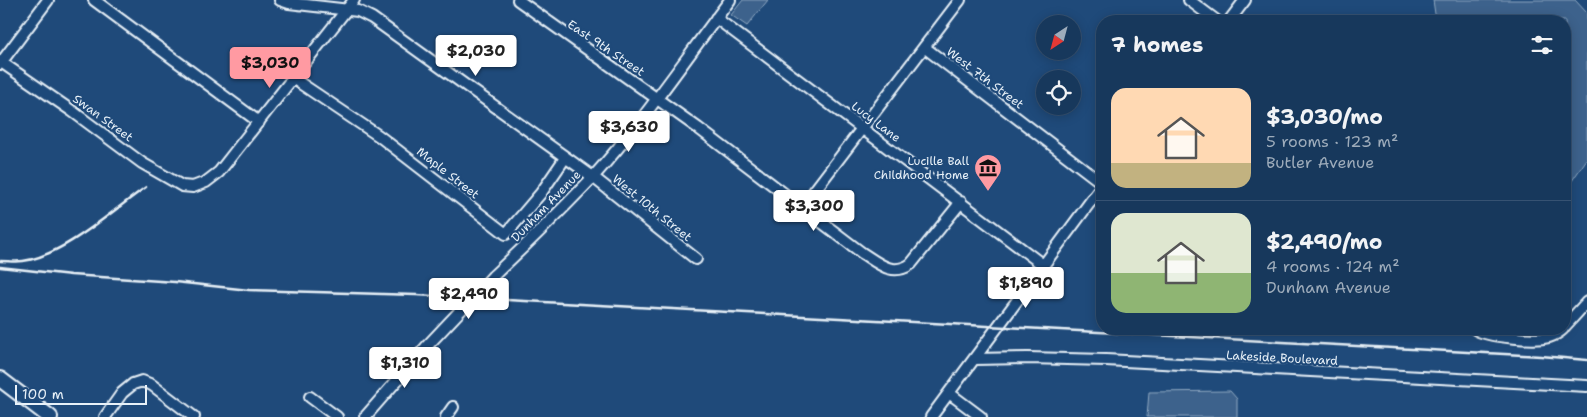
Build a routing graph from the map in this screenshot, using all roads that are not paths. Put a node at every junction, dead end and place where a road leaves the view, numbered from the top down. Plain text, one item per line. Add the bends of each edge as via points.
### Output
1 (48, 0) edge
2 (94, 0) edge
3 (280, 0) edge
4 (354, 0) edge
5 (518, 0) edge
6 (730, 0) edge
7 (960, 0) edge
8 (1189, 0) edge
9 (1245, 0) edge
10 (346, 10) junction
11 (1209, 15) edge
12 (1234, 15) edge
13 (716, 18) junction
14 (924, 47) junction
15 (1, 63) edge
16 (294, 78) junction
17 (657, 98) junction
18 (259, 122) junction
19 (862, 127) junction
20 (565, 158) junction
21 (593, 177) junction
22 (1096, 180) edge
23 (1096, 193) edge
24 (961, 202) junction
25 (802, 207) junction
26 (696, 259) dead end
27 (1043, 265) junction
28 (1587, 302) edge
29 (1571, 319) edge
30 (1489, 335) edge
31 (1553, 335) edge
32 (975, 359) junction
33 (0, 379) edge
34 (1587, 386) edge
35 (948, 393) junction
36 (310, 397) dead end
37 (453, 407) dead end
38 (50, 417) edge
39 (105, 417) edge
40 (194, 417) edge
41 (337, 417) edge
42 (365, 417) edge
43 (446, 417) edge
44 (931, 417) edge
45 (981, 417) edge

1 - 15 street
2 - 18 street
3 - 10 street, West 10th Street
4 - 10 street
5 - 17 street, East 9th Street
6 - 13 street, Dunham Avenue
7 - 14 street
8 - 11 street
9 - 12 street
10 - 16 street
10 - 20 street, West 10th Street via 358,11 372,18
13 - 17 street, Dunham Avenue
13 - 19 street, Lucy Lane
14 - 19 street
14 - 22 street, West 7th Street
15 - 18 street, Swan Street via 142,163 182,186 193,188 219,172
16 - 18 street
16 - 20 street, Maple Street via 372,131 506,234 541,193
17 - 21 street, Dunham Avenue
17 - 25 street, East 9th Street
19 - 24 street, Lucy Lane
19 - 25 street
20 - 21 street, West 10th Street
21 - 26 street, West 10th Street
21 - 42 street, Dunham Avenue, bridge via 427,346
23 - 27 street
24 - 25 street, East 9th Street via 903,270 887,268 862,253
24 - 27 street, Lucy Lane
27 - 32 street
28 - 29 street
30 - 31 street via 1534,338
32 - 34 street, Lakeside Boulevard via 1106,360
32 - 35 street
33 - 38 street
35 - 44 street
35 - 45 street
36 - 41 street
37 - 43 street
39 - 40 street via 122,393 142,381

